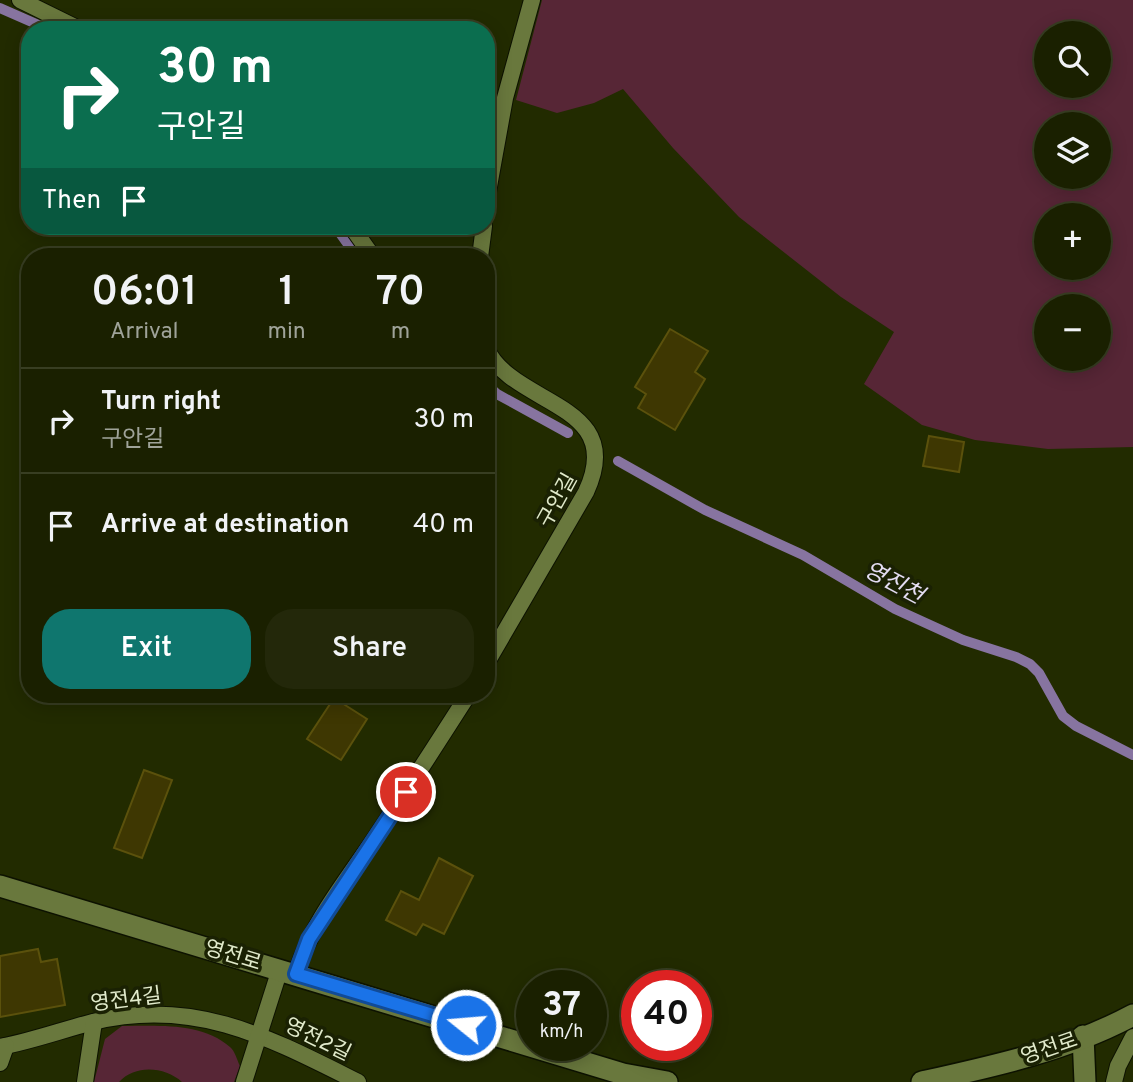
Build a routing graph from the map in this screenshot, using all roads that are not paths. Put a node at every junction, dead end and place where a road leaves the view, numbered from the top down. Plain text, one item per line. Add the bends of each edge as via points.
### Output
1 (20, 0) edge
2 (532, 0) edge
3 (63, 21) edge
4 (495, 153) edge
5 (495, 363) edge
6 (495, 649) edge
7 (463, 703) edge
8 (0, 886) edge
9 (288, 971) junction
10 (1133, 1015) edge
11 (94, 1022) junction
12 (258, 1034) junction
13 (1083, 1037) junction
14 (1133, 1037) edge
15 (3, 1047) edge
16 (0, 1063) edge
17 (85, 1082) edge
18 (244, 1082) edge
19 (358, 1082) edge
20 (667, 1082) edge
21 (922, 1082) edge
22 (1085, 1082) edge
23 (1114, 1082) edge

1 - 3 lane
2 - 4 lane
5 - 6 lane, 구안길 via 576,418 592,440 597,457 586,492
7 - 9 lane
8 - 9 street, 영전로
9 - 12 lane
9 - 20 street, 영전로 via 623,1074
10 - 13 street, 영전로
11 - 12 lane, 영전4길 via 177,1014
11 - 15 lane, 영전4길
11 - 17 lane
12 - 18 lane
12 - 19 lane, 영전2길
13 - 21 street, 영전로 via 991,1067
13 - 22 street
14 - 23 lane
15 - 16 lane

